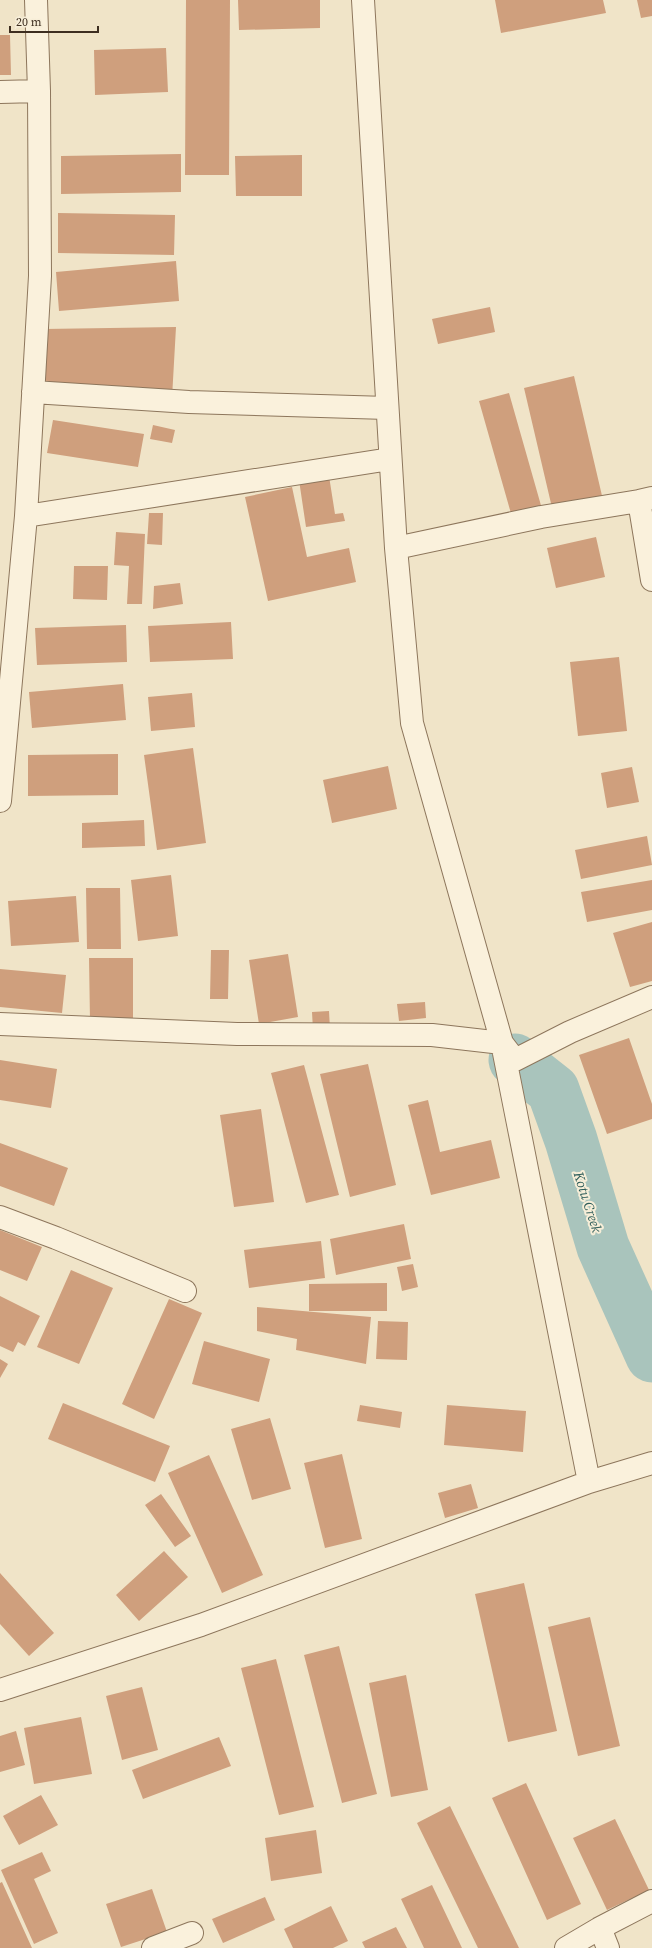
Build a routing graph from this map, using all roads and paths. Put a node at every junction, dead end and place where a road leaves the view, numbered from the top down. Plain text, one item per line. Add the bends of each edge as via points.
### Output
1 (36, 0) edge
2 (363, 0) edge
3 (39, 91) junction
4 (0, 92) edge
5 (33, 392) junction
6 (387, 408) junction
7 (390, 459) junction
8 (645, 500) edge
9 (26, 516) junction
10 (396, 548) junction
11 (652, 580) edge
12 (5, 708) edge
13 (0, 802) edge
14 (652, 996) edge
15 (0, 1024) edge
16 (502, 1044) junction
17 (0, 1217) edge
18 (185, 1291) dead end
19 (652, 1463) edge
20 (589, 1482) junction
21 (0, 1690) edge
22 (652, 1901) edge
23 (600, 1928) junction
24 (192, 1933) dead end
25 (153, 1948) edge
26 (566, 1948) edge
27 (608, 1948) edge

1 - 3 street
2 - 6 street
3 - 4 street
3 - 5 street via 40,276
5 - 6 street via 189,402
5 - 9 street
6 - 7 street
7 - 9 street
7 - 10 street
8 - 10 street via 541,517
8 - 11 street
9 - 12 street
10 - 16 street via 412,723
12 - 13 street
14 - 16 street via 570,1032 515,1060
15 - 16 street via 237,1034 432,1035
16 - 20 street
17 - 18 street
19 - 20 street
20 - 21 street via 201,1625
22 - 23 street
23 - 26 street
23 - 27 street
24 - 25 street

